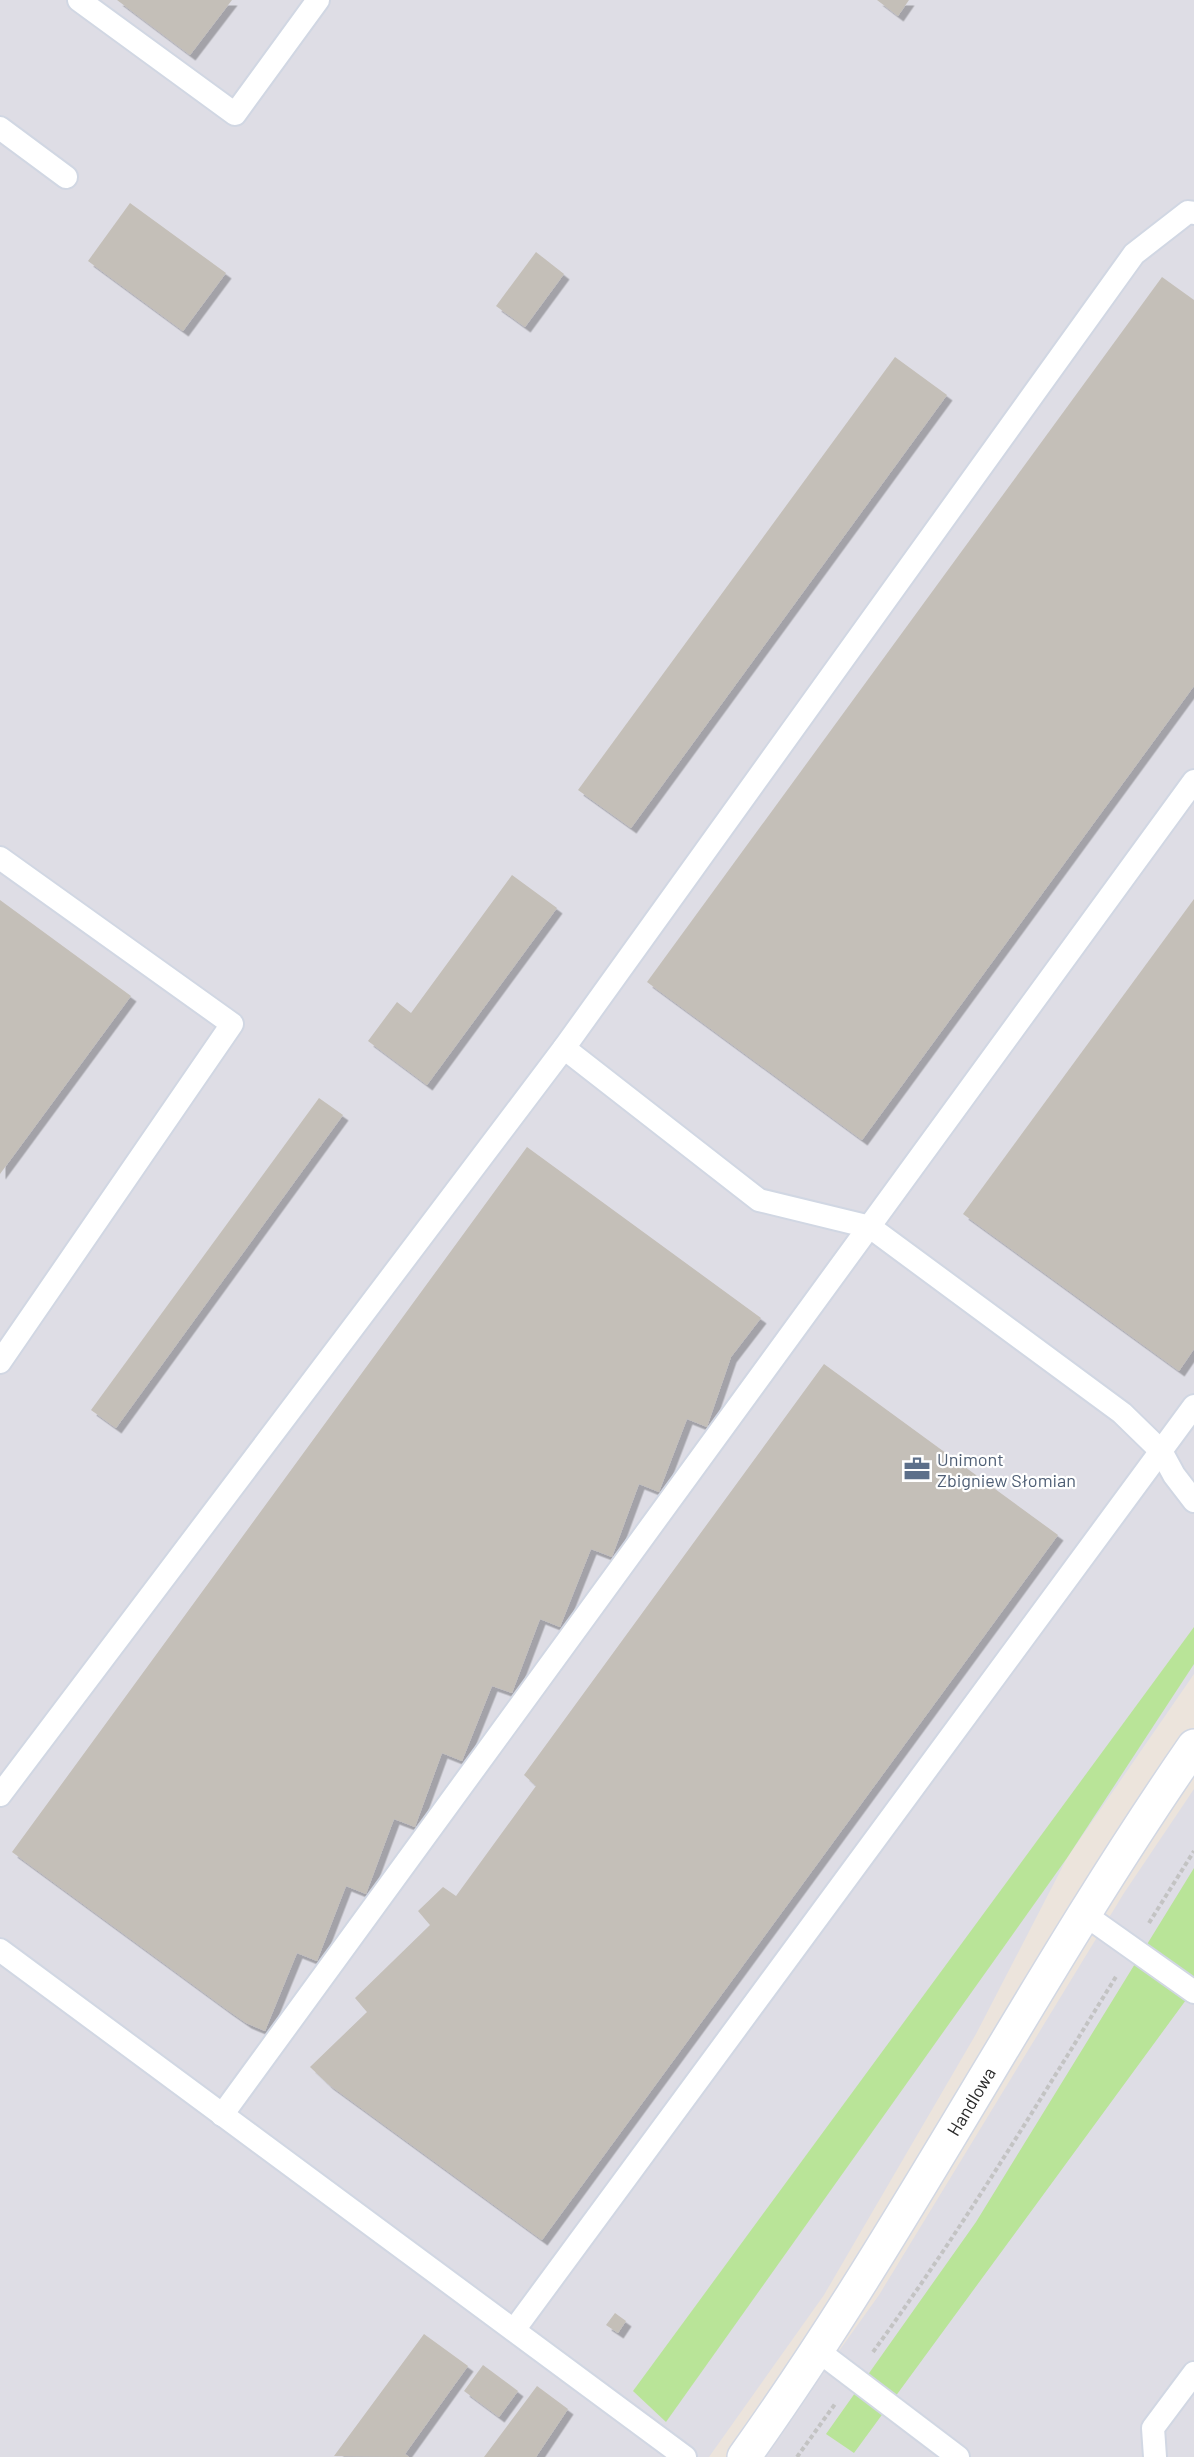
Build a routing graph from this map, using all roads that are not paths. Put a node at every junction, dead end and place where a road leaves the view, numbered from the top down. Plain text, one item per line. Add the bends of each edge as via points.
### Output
1 (79, 0) edge
2 (318, 0) edge
3 (0, 128) edge
4 (66, 177) dead end
5 (1194, 213) edge
6 (1194, 781) edge
7 (0, 858) edge
8 (564, 1048) junction
9 (870, 1227) junction
10 (0, 1362) edge
11 (1194, 1406) edge
12 (1161, 1451) junction
13 (1194, 1501) edge
14 (1194, 1746) edge
15 (0, 1794) edge
16 (1084, 1914) junction
17 (0, 1950) edge
18 (1194, 1992) edge
19 (222, 2115) junction
20 (514, 2330) junction
21 (818, 2350) junction
22 (1194, 2373) edge
23 (955, 2456) edge
24 (685, 2457) edge
25 (744, 2457) edge
26 (1155, 2457) edge

1 - 2 lane via 235,114
3 - 4 lane
5 - 8 lane via 1188,212 1134,254
6 - 9 lane
7 - 10 lane via 232,1024
8 - 9 lane via 759,1200
8 - 15 lane
9 - 12 lane via 1122,1413
9 - 19 lane
11 - 12 lane
12 - 13 lane
12 - 20 lane
14 - 16 street, Handlowa
16 - 18 lane
16 - 21 street, Handlowa
17 - 19 lane
19 - 20 lane
20 - 24 lane
21 - 23 lane
21 - 25 street, Handlowa
22 - 26 lane via 1153,2428

